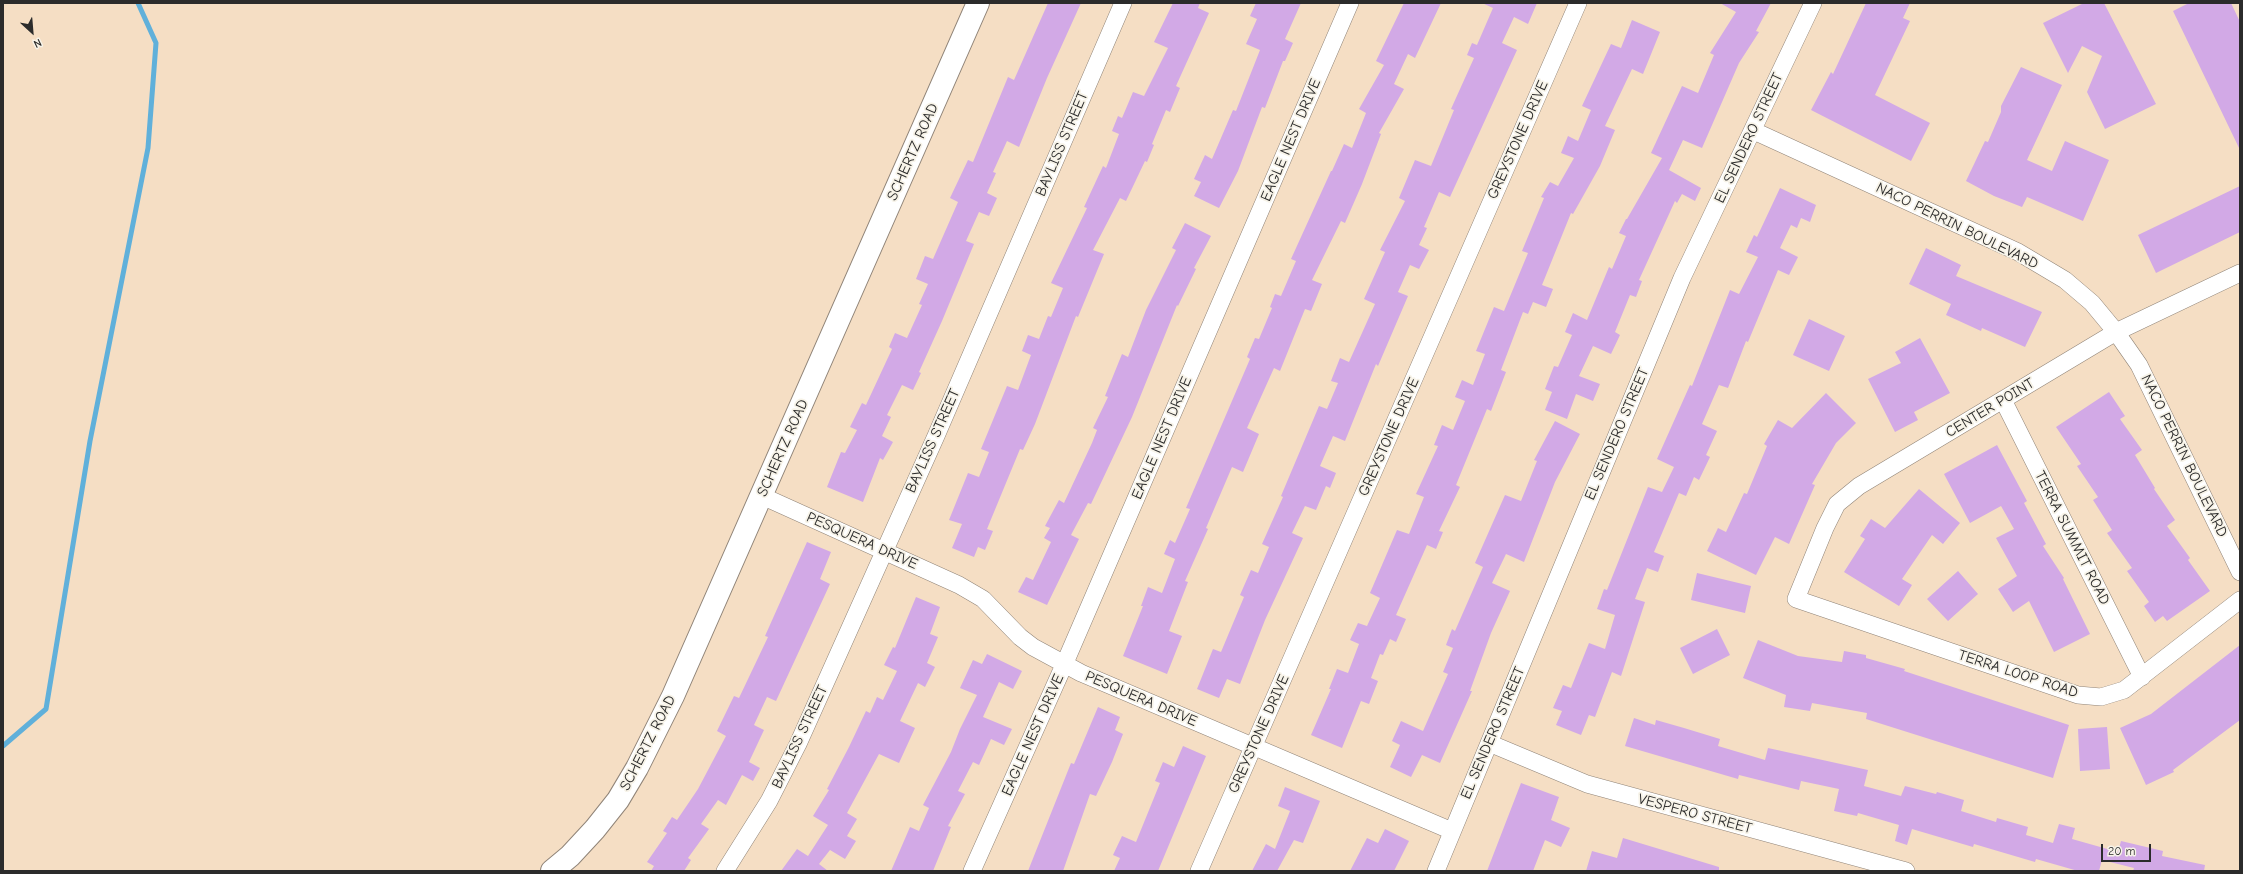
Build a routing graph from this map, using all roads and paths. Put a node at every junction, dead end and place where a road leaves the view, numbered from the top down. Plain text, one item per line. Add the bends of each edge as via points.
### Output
1 (978, 3) edge
2 (1123, 3) edge
3 (1350, 3) edge
4 (1578, 3) edge
5 (1813, 3) edge
6 (1754, 131) junction
7 (2240, 273) edge
8 (2116, 332) junction
9 (2003, 400) junction
10 (762, 496) junction
11 (884, 551) junction
12 (2240, 572) edge
13 (1796, 599) joint
14 (2240, 600) edge
15 (1064, 665) junction
16 (2142, 677) junction
17 (1489, 743) junction
18 (1254, 747) junction
19 (1452, 831) junction
20 (552, 871) edge
21 (726, 871) edge
22 (972, 871) edge
23 (1199, 871) edge
24 (1436, 871) edge
25 (1906, 871) edge

1 - 10 street, SCHERTZ ROAD
2 - 11 street, BAYLISS STREET
3 - 15 street, EAGLE NEST DRIVE
4 - 18 street, GREYSTONE DRIVE
5 - 6 street, EL SENDERO STREET
6 - 8 street, NACO PERRIN BOULEVARD via 2018,252 2065,280 2092,304
6 - 17 street, EL SENDERO STREET via 1682,278
7 - 8 street, CENTER POINT
8 - 9 street, CENTER POINT
8 - 12 street, NACO PERRIN BOULEVARD via 2139,365 2154,393
9 - 13 street, CENTER POINT via 1859,486 1837,504
9 - 16 street, TERRA SUMMIT ROAD
10 - 11 street, PESQUERA DRIVE
10 - 20 street, SCHERTZ ROAD via 673,696 637,768 618,800 595,829
11 - 15 street, PESQUERA DRIVE via 959,585 983,599 1020,637
11 - 21 street, BAYLISS STREET via 798,744 769,801
13 - 16 street, TERRA LOOP ROAD via 2078,695 2101,697 2124,690
14 - 16 street, TERRA LOOP ROAD
15 - 18 street, PESQUERA DRIVE
15 - 22 street, EAGLE NEST DRIVE
17 - 19 street, EL SENDERO STREET
17 - 25 street, VESPERO STREET via 1587,784
18 - 19 street, PESQUERA DRIVE
18 - 23 street, GREYSTONE DRIVE
19 - 24 street, EL SENDERO STREET

